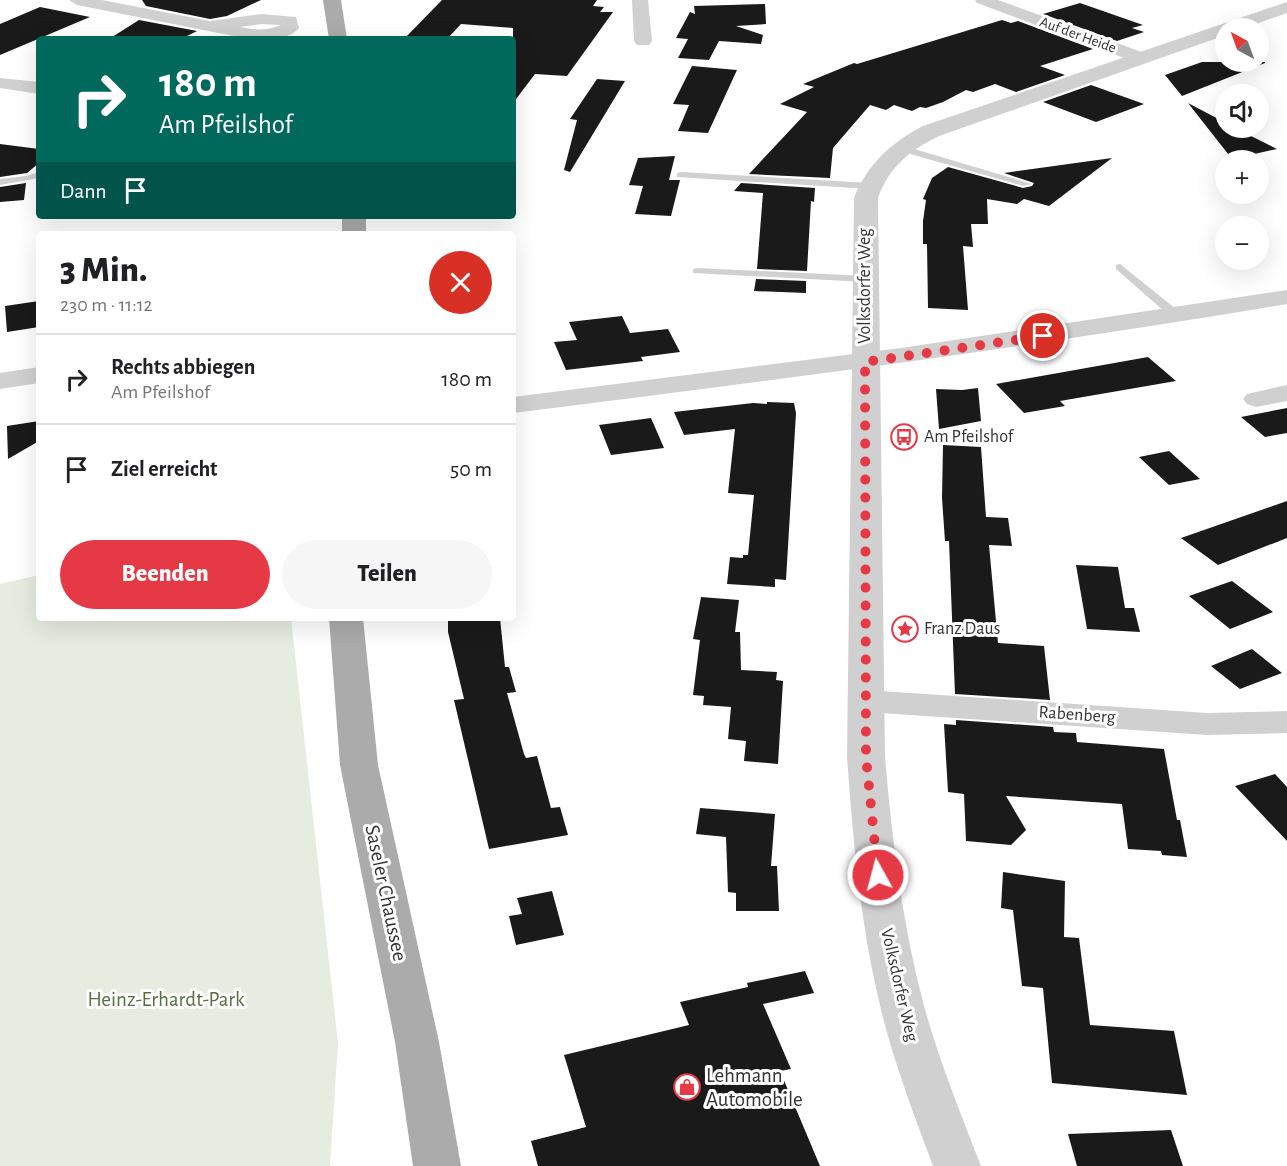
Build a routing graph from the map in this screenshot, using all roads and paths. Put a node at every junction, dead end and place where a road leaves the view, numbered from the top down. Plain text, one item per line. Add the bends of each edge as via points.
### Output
1 (76, 0) edge
2 (332, 0) edge
3 (640, 0) edge
4 (982, 0) edge
5 (1287, 7) edge
6 (1257, 18) edge
7 (211, 26) dead end
8 (1215, 33) edge
9 (338, 36) edge
10 (643, 41) dead end
11 (1141, 58) junction
12 (0, 83) edge
13 (36, 88) edge
14 (900, 148) junction
15 (36, 175) edge
16 (681, 175) dead end
17 (0, 182) edge
18 (1026, 184) dead end
19 (870, 186) junction
20 (1120, 267) dead end
21 (696, 271) dead end
22 (866, 279) junction
23 (1287, 297) edge
24 (1177, 316) junction
25 (865, 362) junction
26 (36, 375) edge
27 (0, 381) edge
28 (1287, 393) edge
29 (1256, 399) dead end
30 (516, 405) edge
31 (346, 621) edge
32 (866, 701) junction
33 (1287, 722) edge
34 (437, 1166) edge
35 (957, 1166) edge

1 - 7 street
2 - 9 main road
3 - 10 street
4 - 11 street, Auf der Heide
5 - 6 street, Volksdorfer Weg
8 - 11 street, Volksdorfer Weg
11 - 14 street, Volksdorfer Weg via 949,125
12 - 13 street
14 - 18 lane
14 - 19 street, Volksdorfer Weg via 884,163
15 - 17 lane
16 - 19 lane
19 - 22 street, Volksdorfer Weg via 865,210
20 - 24 lane
21 - 22 lane
22 - 25 street, Volksdorfer Weg
23 - 24 street
24 - 25 street
25 - 30 street
25 - 32 street, Volksdorfer Weg
26 - 27 street
28 - 29 street
31 - 34 main road, Saseler Chaussee via 359,765 417,1042
32 - 33 street, Rabenberg via 1207,724
32 - 35 street, Volksdorfer Weg via 871,819 884,921 915,1050

